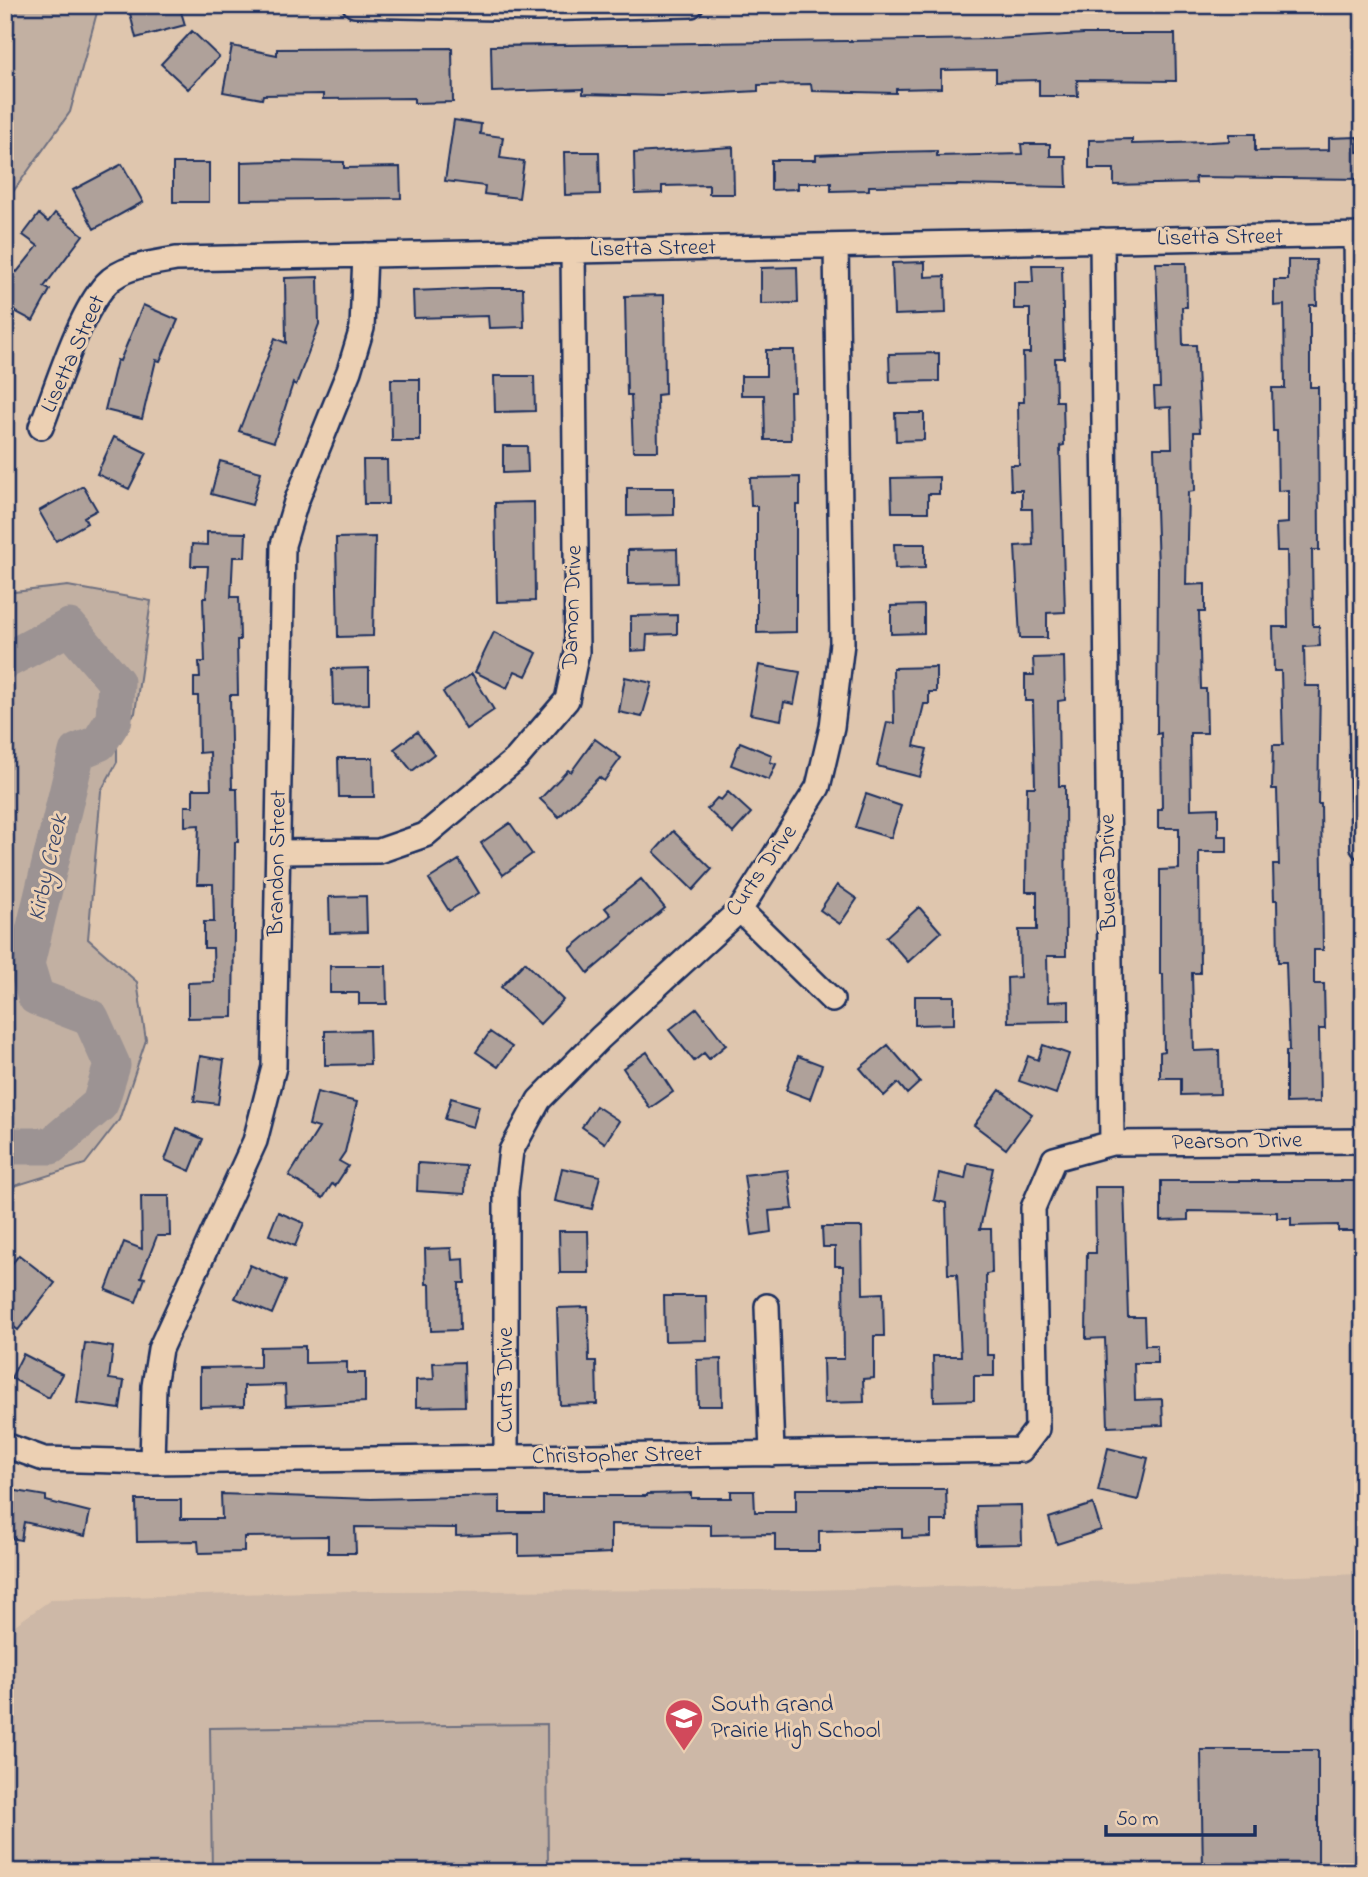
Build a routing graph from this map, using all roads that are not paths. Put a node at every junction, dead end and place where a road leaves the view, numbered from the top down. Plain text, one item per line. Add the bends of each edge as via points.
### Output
1 (355, 5) edge
2 (691, 5) edge
3 (536, 7) edge
4 (1359, 235) edge
5 (1102, 240) junction
6 (836, 246) junction
7 (573, 251) junction
8 (365, 255) junction
9 (41, 427) dead end
10 (1363, 847) edge
11 (278, 852) junction
12 (740, 910) junction
13 (832, 1000) dead end
14 (1363, 1140) edge
15 (1112, 1143) junction
16 (767, 1306) dead end
17 (5, 1445) edge
18 (772, 1454) junction
19 (506, 1457) junction
20 (152, 1462) junction

1 - 3 street
2 - 3 street
4 - 5 street, Lisetta Street
4 - 10 street
5 - 6 street, Lisetta Street
5 - 15 street, Buena Drive
6 - 7 street, Lisetta Street
6 - 12 street, Curts Drive via 842,643 832,727 818,788
7 - 8 street, Lisetta Street
7 - 11 street, Damon Drive via 577,652 567,700 516,759 425,835 379,851
8 - 9 street, Lisetta Street via 176,259 135,267 107,282 86,314
8 - 11 street, Brandon Street via 362,328 283,545
11 - 20 street, Brandon Street via 274,1067 256,1140 160,1349
12 - 13 street
12 - 19 street, Curts Drive via 539,1100 511,1152 506,1191
14 - 15 street, Pearson Drive
15 - 18 street, Christopher Street via 1054,1159 1033,1208 1037,1429 1021,1450
16 - 18 street
17 - 20 street, Christopher Street via 44,1459
18 - 19 street, Christopher Street
19 - 20 street, Christopher Street

